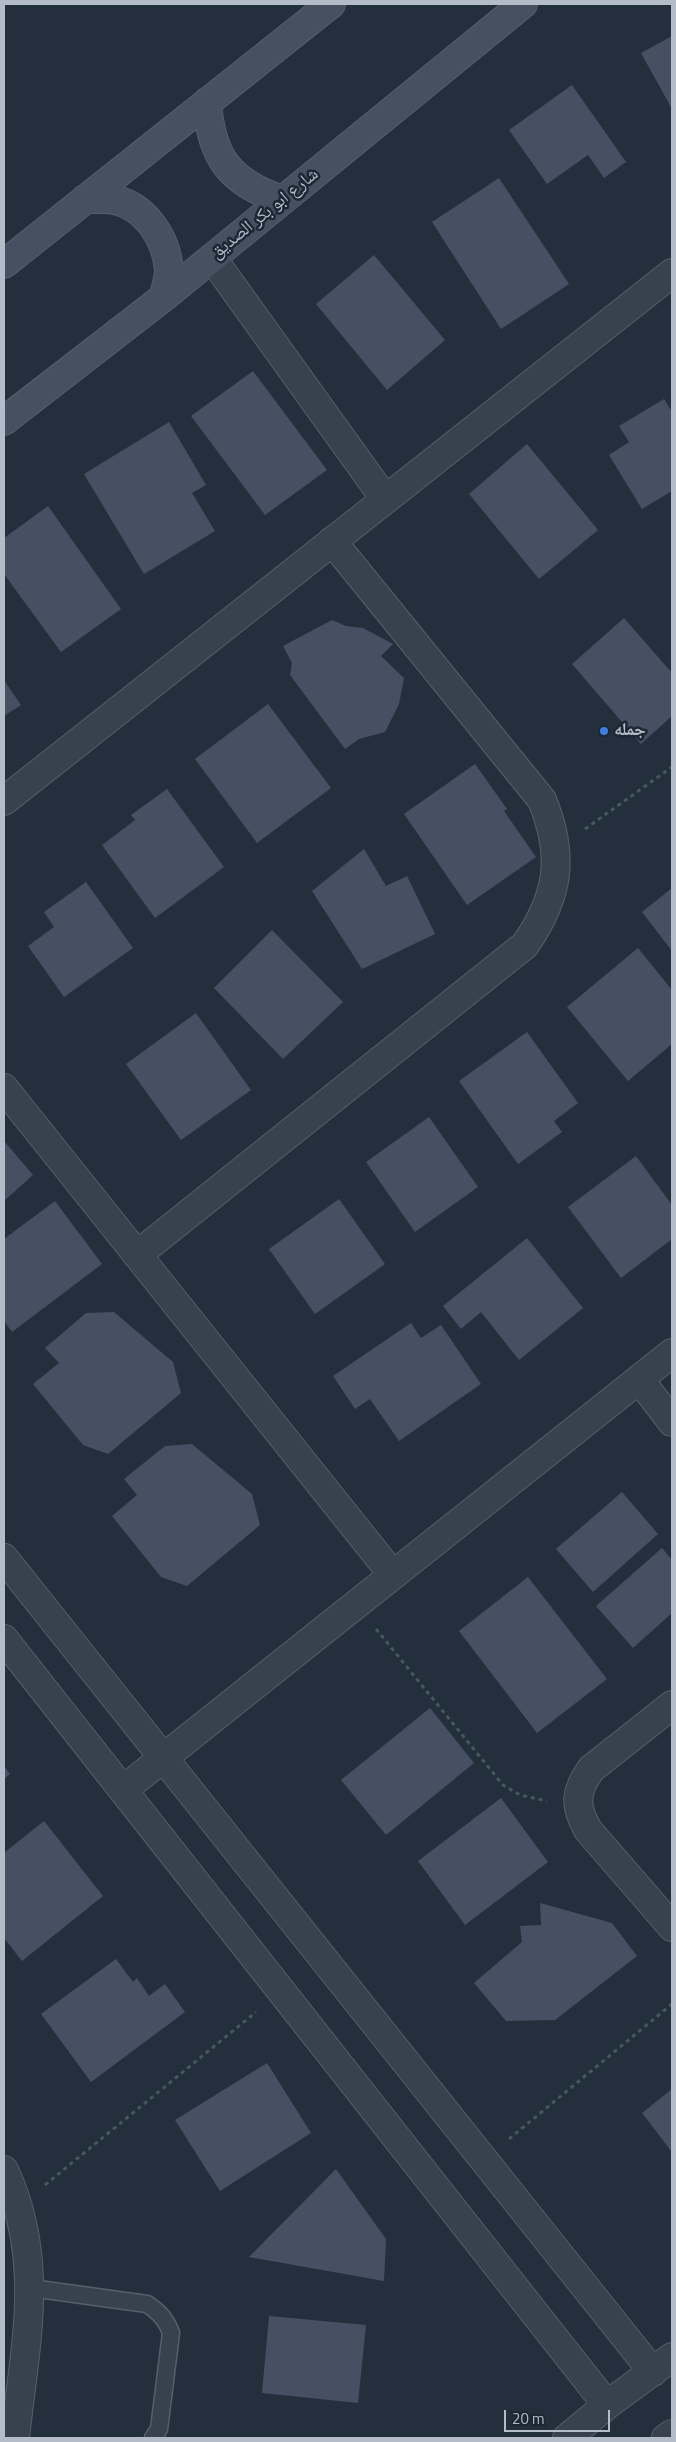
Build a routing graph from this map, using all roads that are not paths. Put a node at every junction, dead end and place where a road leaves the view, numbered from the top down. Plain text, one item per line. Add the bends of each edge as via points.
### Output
1 (331, 4) edge
2 (524, 4) edge
3 (207, 102) junction
4 (86, 199) junction
5 (282, 200) junction
6 (212, 258) junction
7 (4, 264) edge
8 (672, 273) edge
9 (164, 297) junction
10 (4, 421) edge
11 (385, 499) junction
12 (332, 541) junction
13 (4, 801) edge
14 (4, 1088) edge
15 (137, 1254) junction
16 (672, 1352) edge
17 (639, 1379) junction
18 (672, 1422) edge
19 (4, 1558) edge
20 (393, 1575) junction
21 (4, 1639) edge
22 (672, 1705) edge
23 (164, 1758) junction
24 (124, 1790) junction
25 (672, 1926) edge
26 (4, 2170) edge
27 (31, 2288) junction
28 (662, 2365) edge
29 (607, 2405) junction
30 (672, 2434) edge
31 (15, 2438) edge
32 (153, 2438) edge
33 (567, 2438) edge
34 (666, 2438) edge

1 - 3 main road
2 - 5 main road, شارع ابو بكر الصديق
3 - 4 main road
3 - 5 main road via 209,129 218,154 234,175 256,191
4 - 7 main road
4 - 9 main road via 110,199 134,208 153,225 165,247 168,264
5 - 6 main road, شارع ابو بكر الصديق
6 - 9 main road, شارع ابو بكر الصديق
6 - 11 street
8 - 11 street
9 - 10 main road, شارع ابو بكر الصديق
11 - 12 street
12 - 13 street
12 - 15 street via 542,800 552,824 556,850 556,876 550,901 524,945
14 - 15 street
15 - 20 street
16 - 17 street
17 - 18 street
17 - 20 street
19 - 23 street
20 - 23 street
21 - 24 street
22 - 25 street via 591,1769 577,1798 580,1816 588,1830
23 - 24 street
23 - 28 street via 484,2160
24 - 29 street
26 - 27 street via 19,2206 28,2247
27 - 31 street
27 - 32 lane via 147,2304 159,2311 171,2333 159,2429
28 - 29 street
29 - 33 street
30 - 34 street

